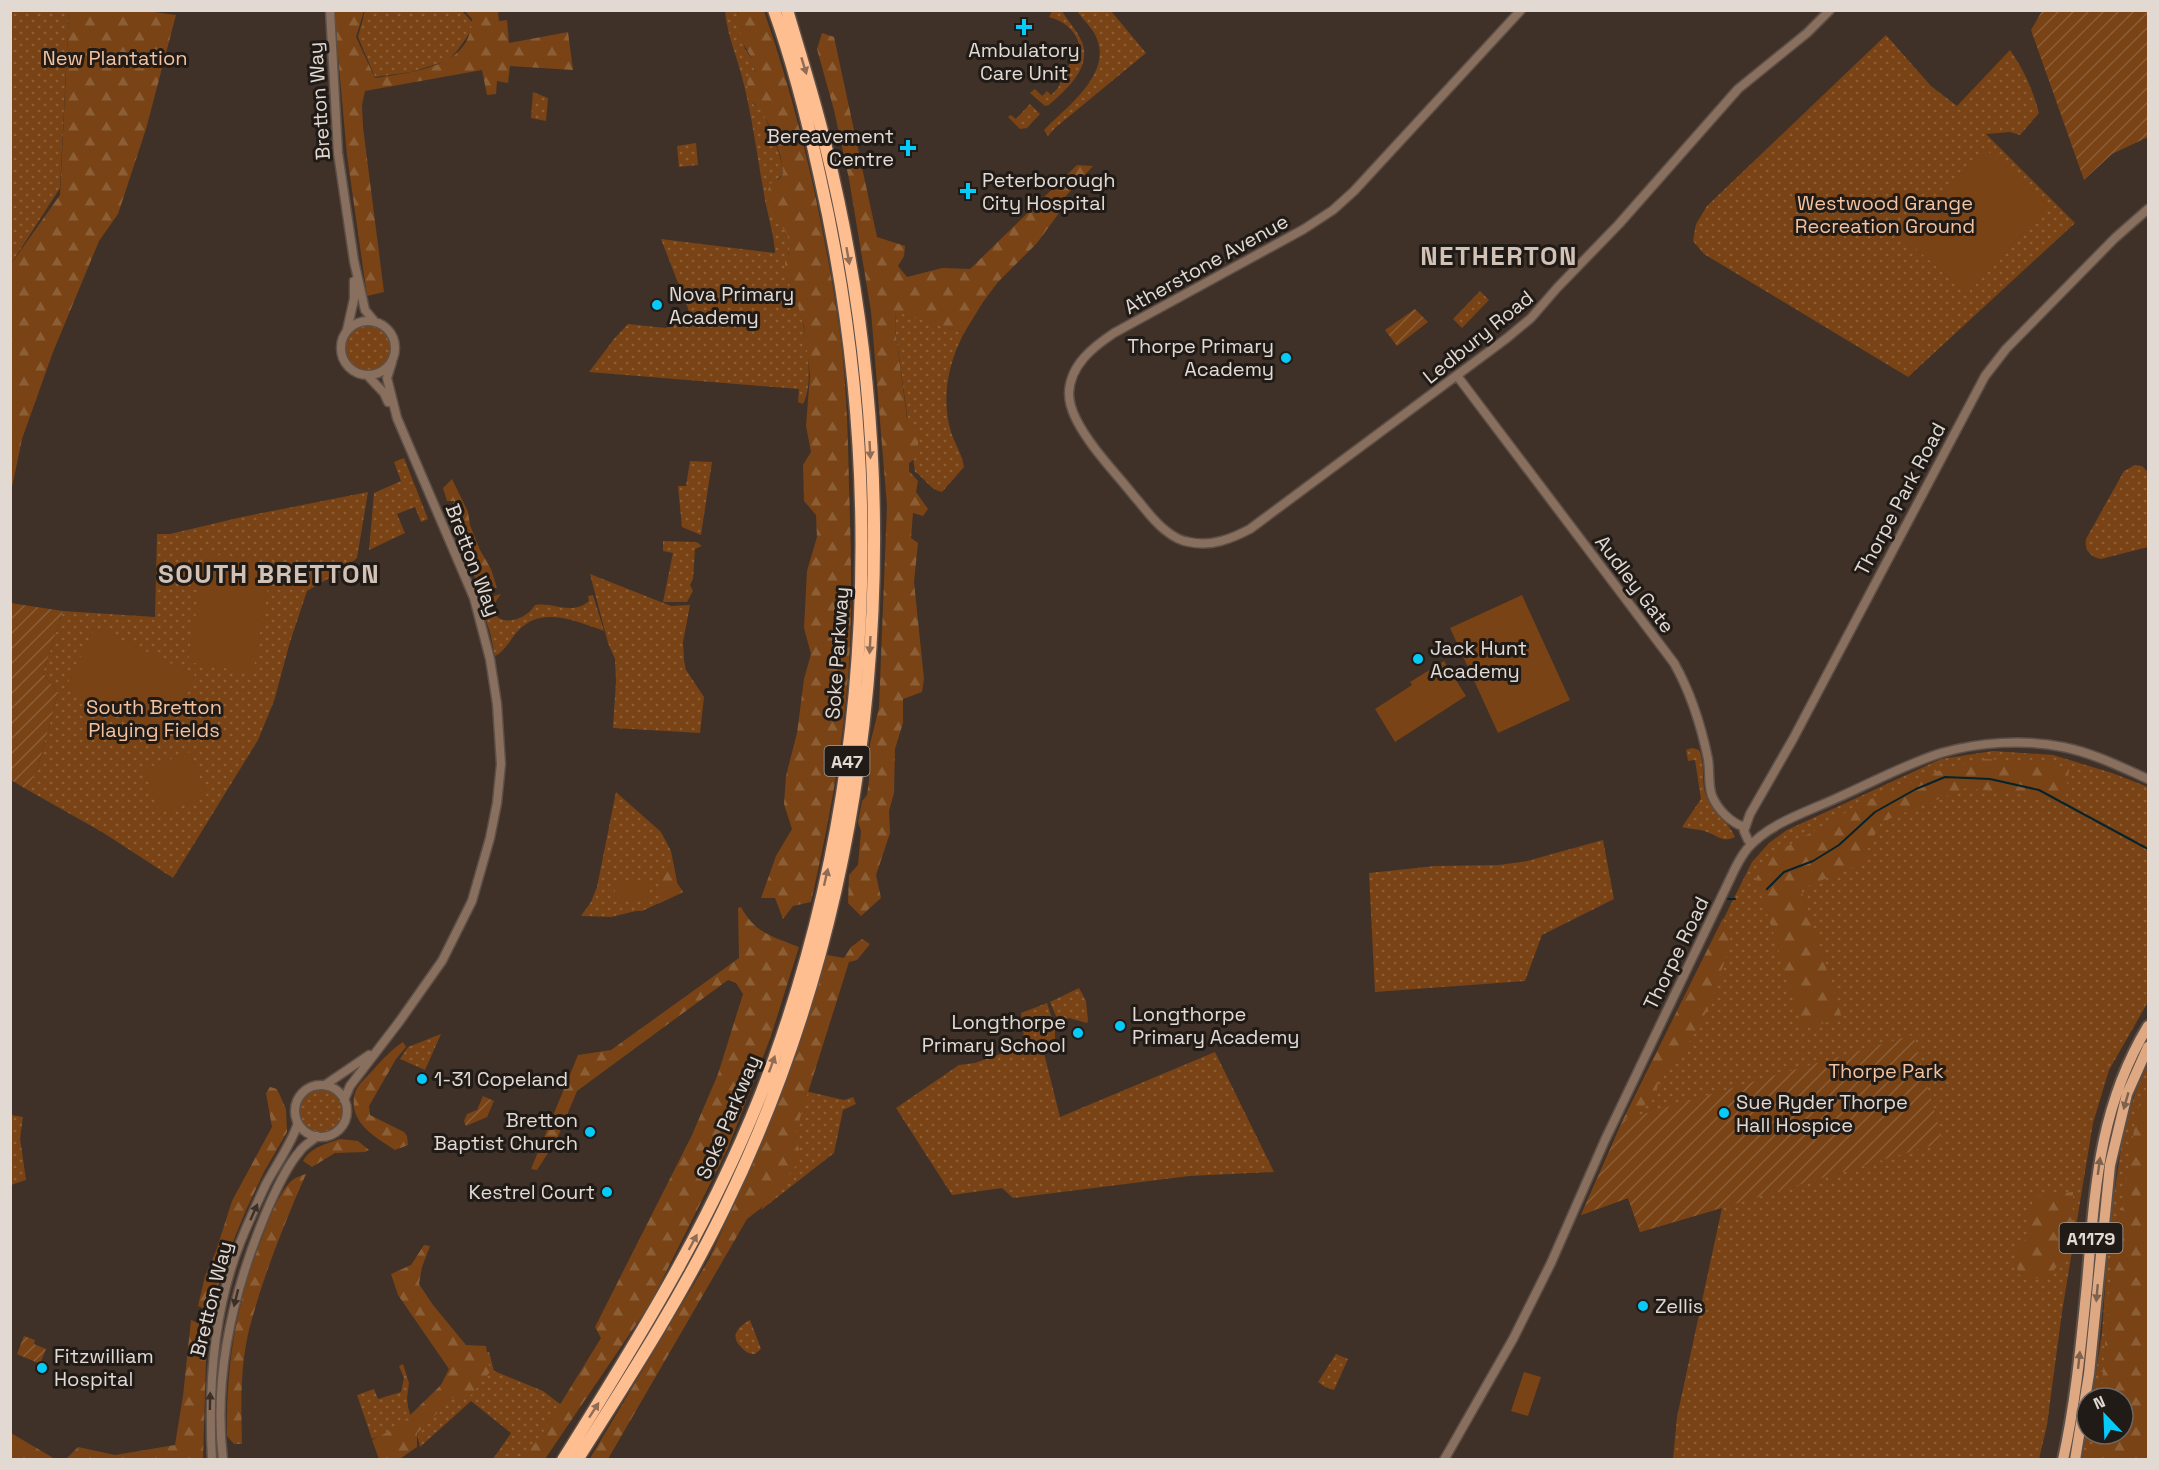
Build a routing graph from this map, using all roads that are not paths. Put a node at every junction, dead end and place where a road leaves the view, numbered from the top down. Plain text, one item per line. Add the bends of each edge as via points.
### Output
1 (330, 10) edge
2 (774, 10) edge
3 (787, 10) edge
4 (1521, 10) edge
5 (1830, 10) edge
6 (2148, 209) edge
7 (354, 261) junction
8 (375, 322) junction
9 (346, 331) junction
10 (392, 362) junction
11 (368, 376) junction
12 (1458, 376) junction
13 (397, 418) junction
14 (1212, 543) joint
15 (2148, 779) edge
16 (1744, 827) junction
17 (1753, 843) junction
18 (2148, 1026) edge
19 (2148, 1047) edge
20 (377, 1048) junction
21 (325, 1085) junction
22 (344, 1100) junction
23 (298, 1123) junction
24 (317, 1136) junction
25 (577, 1455) edge
26 (212, 1460) edge
27 (223, 1460) edge
28 (562, 1460) edge
29 (1444, 1460) edge
30 (2063, 1460) edge
31 (2075, 1460) edge

1 - 7 street, Bretton Way via 338,153
25 -> 2 highway, Soke Parkway / A47 via 712,1204 774,1060 820,907 848,758 856,693 862,559 854,386 828,212 806,116
3 -> 25 highway, Soke Parkway / A47 via 836,190 865,384 874,562 862,748 843,852 814,971 768,1108 705,1246 667,1315
4 - 14 street, Atherstone Avenue via 1333,210 1114,333 1080,363 1070,384 1070,399 1076,419 1089,439 1166,531 1189,542
5 - 12 street, Ledbury Road via 1738,89 1531,318
6 - 16 street, Thorpe Park Road via 2006,349 1985,376
7 - 8 street, Bretton Way via 364,310
7 - 9 street, Bretton Way via 354,299
8 - 9 street via 360,322
8 - 10 street via 393,338
9 - 11 street via 340,345 343,360 353,372
10 - 11 street via 382,372
10 - 13 street, Bretton Way via 387,378
11 - 13 street, Bretton Way via 384,393
12 - 14 street, Ledbury Road via 1261,522 1240,535
12 - 16 street, Audley Gate via 1674,663 1689,690 1701,730 1712,795 1728,819
13 - 20 street, Bretton Way via 474,598 490,659 501,764 497,803 472,901 442,961
15 - 17 street, Thorpe Road via 2065,747 1967,747 1898,771 1783,823
16 - 17 street via 1745,835
17 - 29 street, Thorpe Road via 1731,877 1513,1339
30 -> 18 main road, A1179 via 2078,1371 2104,1132 2114,1097
19 -> 31 main road, A1179 via 2127,1094 2110,1165 2089,1374
20 - 21 street, Bretton Way
20 - 22 street, Bretton Way
21 - 22 street
21 - 23 street via 311,1087 300,1096 295,1110
22 - 24 street via 347,1111 343,1125 332,1134
23 - 24 street
26 -> 23 street, Bretton Way via 211,1370 227,1287 239,1245
24 -> 27 street, Bretton Way via 300,1150 273,1195 236,1293 222,1377
25 - 28 highway, A47

